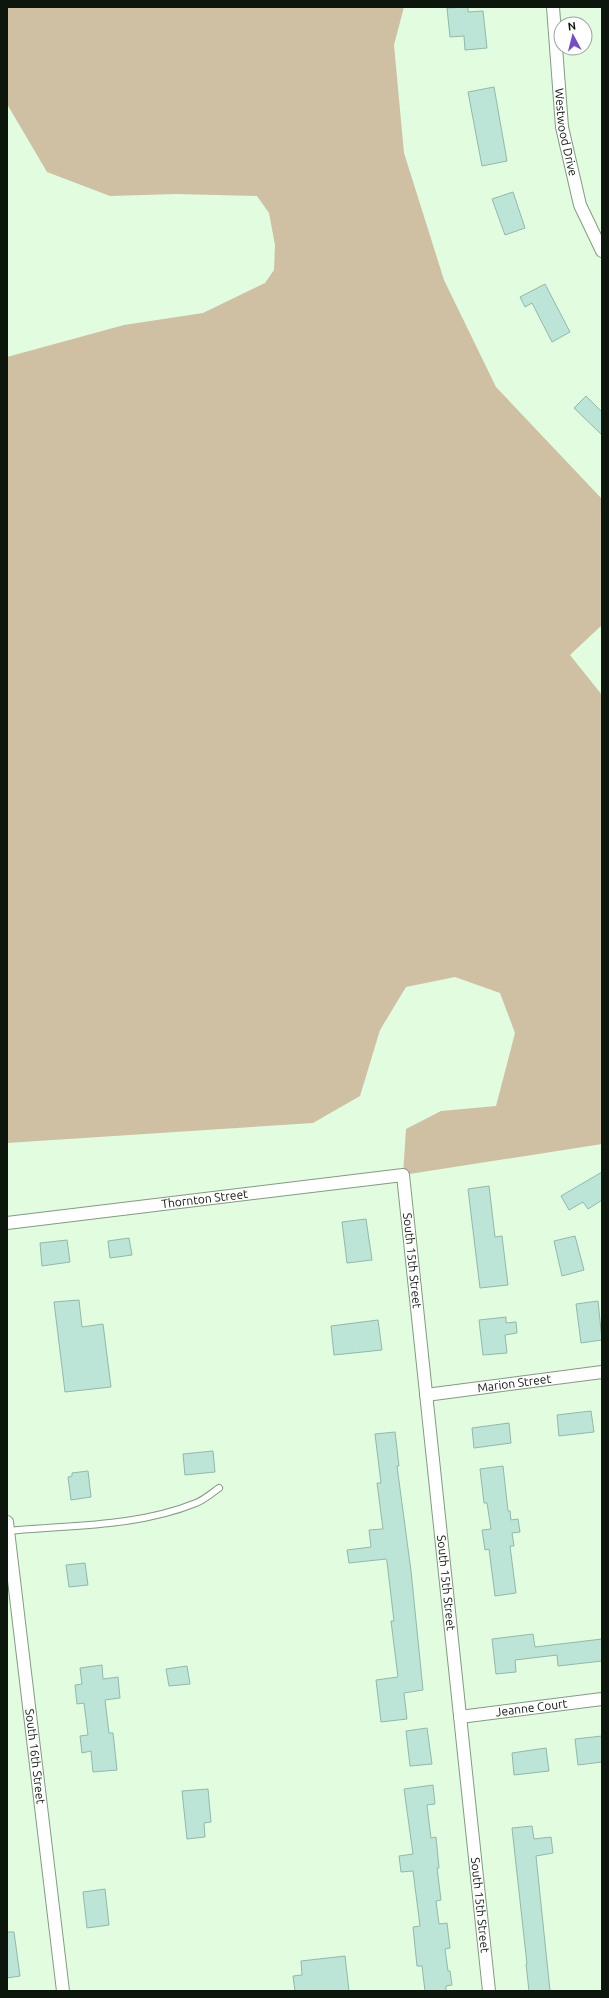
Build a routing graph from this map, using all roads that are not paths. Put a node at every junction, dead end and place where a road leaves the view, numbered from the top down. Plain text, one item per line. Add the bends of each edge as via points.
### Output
1 (553, 7) edge
2 (602, 251) edge
3 (403, 1175) joint
4 (7, 1223) edge
5 (602, 1372) edge
6 (426, 1395) junction
7 (219, 1488) dead end
8 (8, 1527) edge
9 (602, 1699) edge
10 (460, 1717) junction
11 (63, 1991) edge
12 (489, 1991) edge

1 - 2 street, Westwood Drive via 562,127 580,206
3 - 4 street, Thornton Street
3 - 6 street, South 15th Street
5 - 6 street, Marion Street
6 - 10 street, South 15th Street
7 - 8 lane via 197,1503 162,1515 120,1522
8 - 11 street, South 16th Street
9 - 10 street, Jeanne Court
10 - 12 street, South 15th Street

